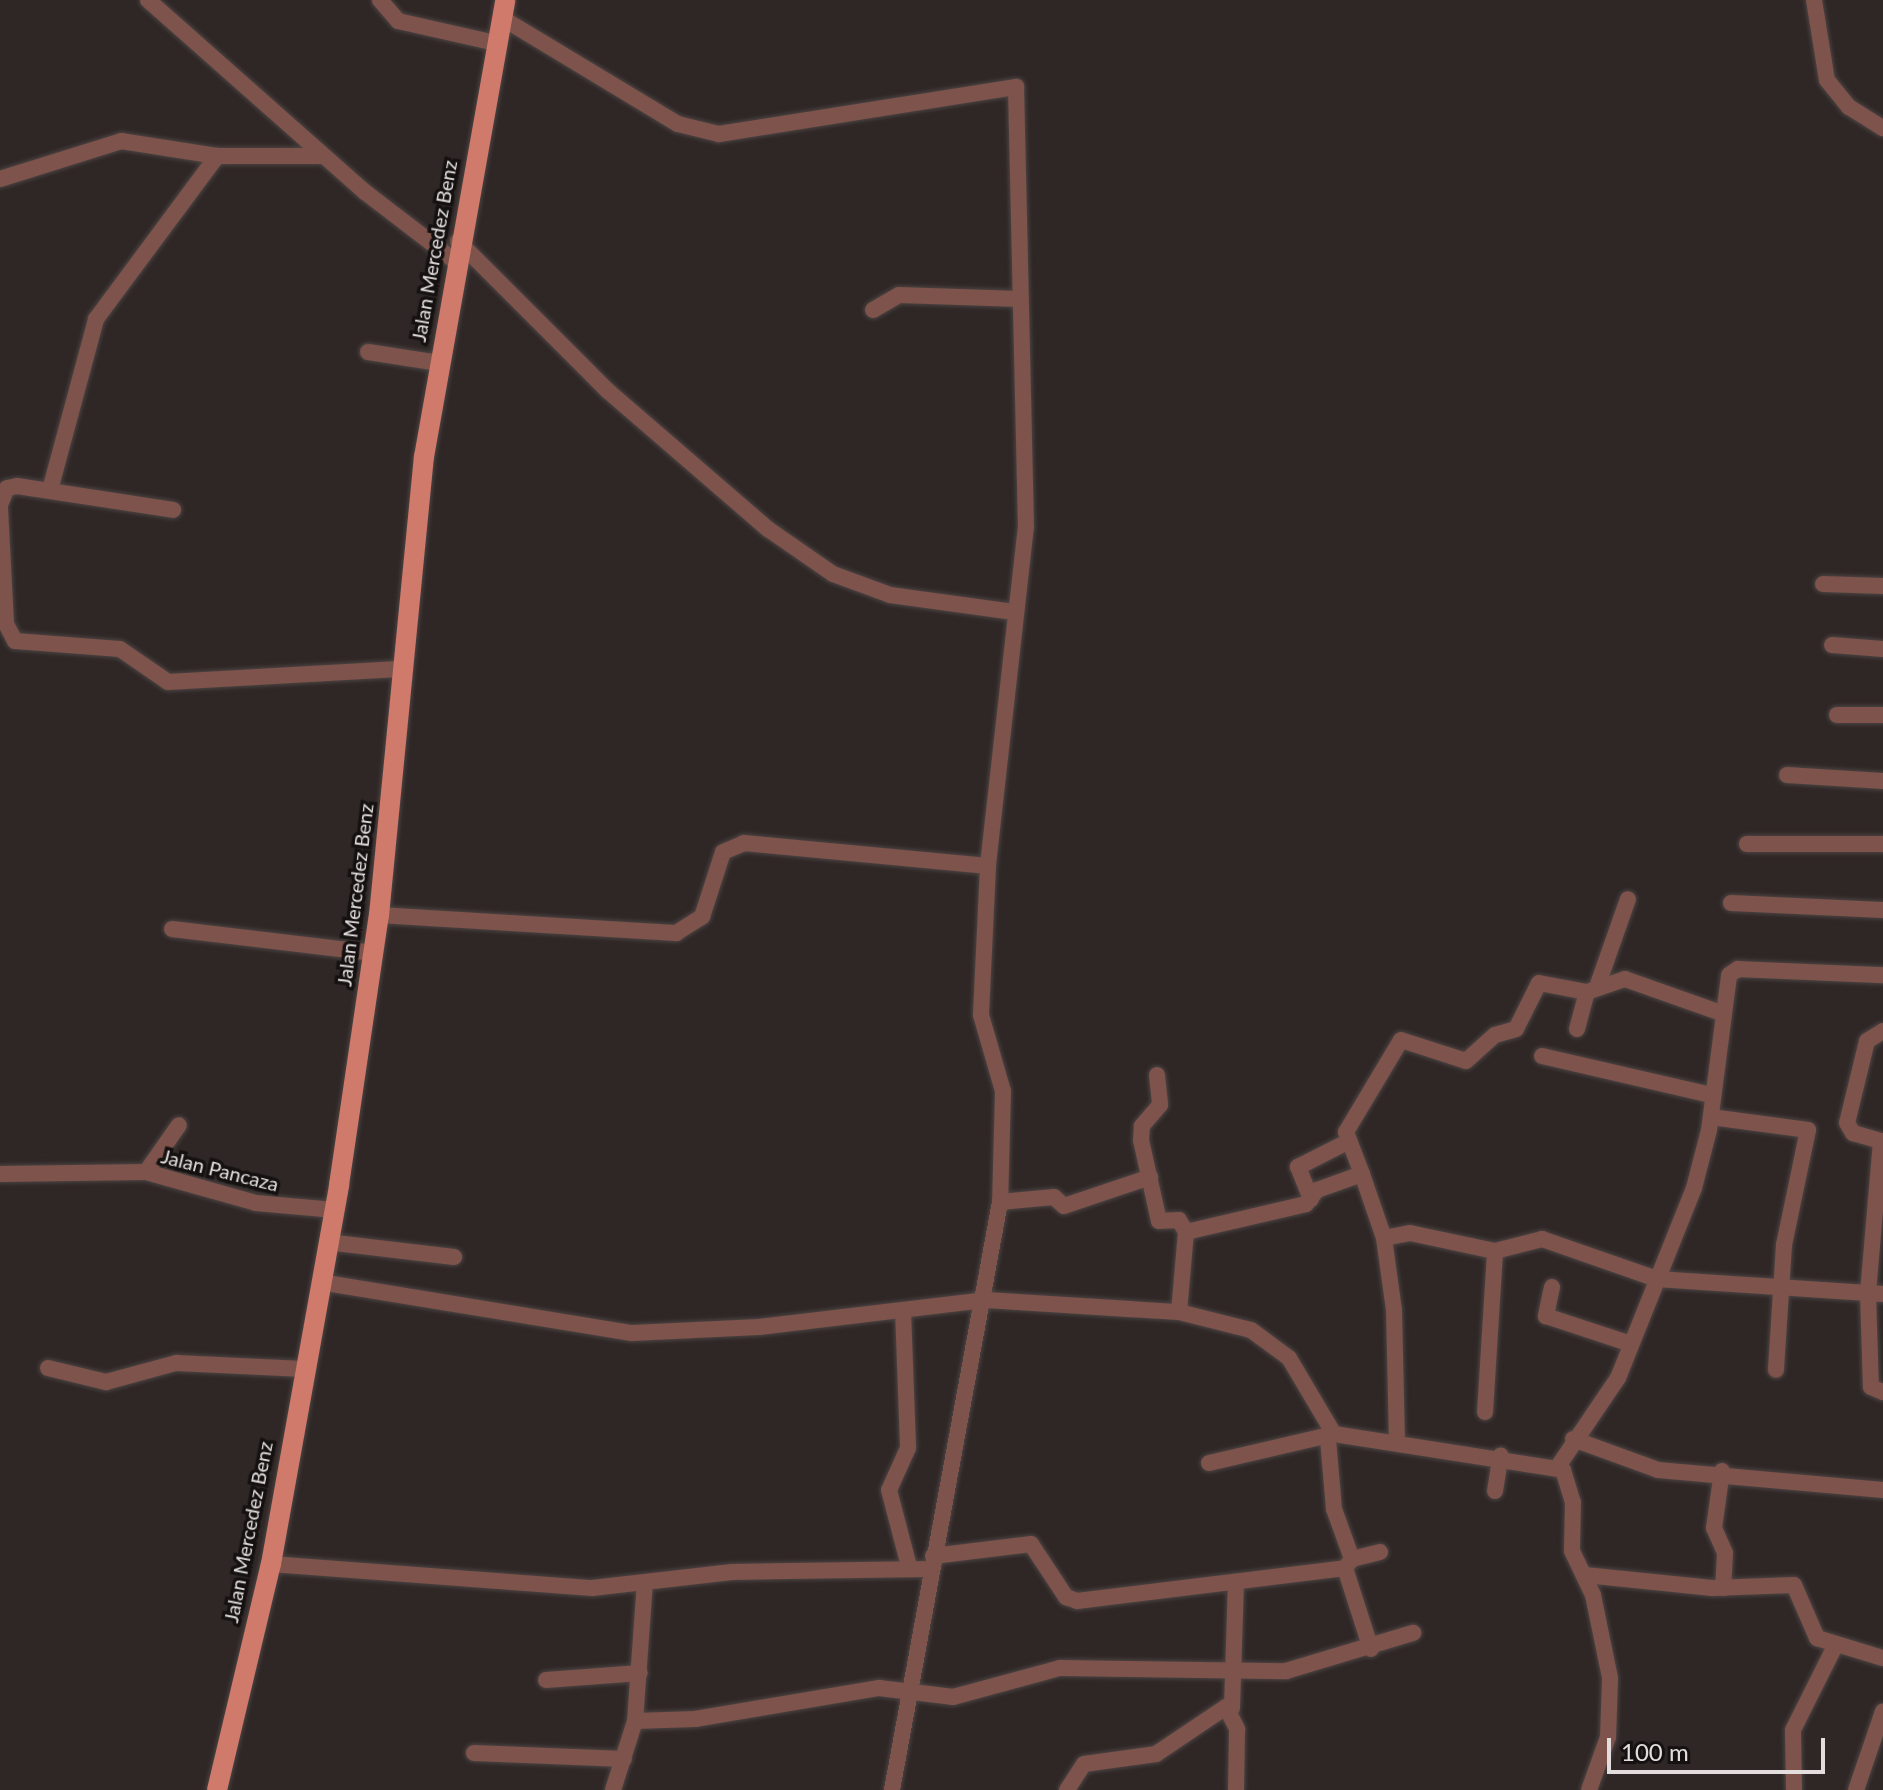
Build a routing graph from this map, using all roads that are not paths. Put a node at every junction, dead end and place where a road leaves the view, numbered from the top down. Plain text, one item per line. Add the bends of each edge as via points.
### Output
1 (148, 0) edge
2 (380, 0) edge
3 (1817, 1) edge
4 (503, 9) edge
5 (496, 43) junction
6 (1883, 128) edge
7 (217, 156) junction
8 (323, 156) junction
9 (0, 179) edge
10 (457, 251) junction
11 (1020, 299) junction
12 (873, 310) dead end
13 (368, 352) dead end
14 (439, 363) junction
15 (50, 490) junction
16 (0, 506) edge
17 (173, 510) dead end
18 (1823, 584) dead end
19 (1883, 586) edge
20 (1014, 612) junction
21 (1832, 645) dead end
22 (1883, 649) edge
23 (404, 669) junction
24 (1837, 715) dead end
25 (1883, 715) edge
26 (1787, 775) dead end
27 (1883, 781) edge
28 (1747, 844) dead end
29 (1883, 844) edge
30 (988, 866) junction
31 (1628, 899) dead end
32 (1731, 903) dead end
33 (1883, 910) edge
34 (379, 915) junction
35 (172, 929) dead end
36 (374, 953) junction
37 (1883, 975) edge
38 (1592, 990) junction
39 (1721, 1013) junction
40 (1577, 1029) dead end
41 (1883, 1031) edge
42 (1542, 1056) dead end
43 (1157, 1075) dead end
44 (1711, 1095) junction
45 (1711, 1117) junction
46 (179, 1125) dead end
47 (1882, 1141) edge
48 (1347, 1142) junction
49 (146, 1172) junction
50 (0, 1174) edge
51 (1362, 1174) junction
52 (1150, 1177) junction
53 (1311, 1199) junction
54 (1000, 1202) junction
55 (335, 1210) junction
56 (1186, 1232) junction
57 (1384, 1238) junction
58 (327, 1242) junction
59 (1495, 1251) junction
60 (454, 1257) dead end
61 (1657, 1279) junction
62 (320, 1282) junction
63 (1552, 1287) dead end
64 (1780, 1291) junction
65 (1876, 1294) edge
66 (986, 1300) junction
67 (903, 1310) junction
68 (1179, 1312) junction
69 (1631, 1344) junction
70 (48, 1368) dead end
71 (304, 1369) junction
72 (1776, 1370) dead end
73 (1883, 1392) edge
74 (1485, 1412) dead end
75 (1331, 1436) junction
76 (1573, 1439) junction
77 (1397, 1442) junction
78 (1501, 1455) junction
79 (1209, 1463) dead end
80 (1559, 1465) junction
81 (1722, 1471) junction
82 (1883, 1490) edge
83 (1495, 1491) dead end
84 (1380, 1552) dead end
85 (932, 1563) junction
86 (271, 1564) junction
87 (1349, 1564) junction
88 (909, 1566) junction
89 (1585, 1575) junction
90 (1236, 1582) junction
91 (645, 1583) junction
92 (1723, 1588) junction
93 (1413, 1633) dead end
94 (1835, 1646) junction
95 (1371, 1649) junction
96 (1883, 1658) edge
97 (640, 1673) junction
98 (1235, 1675) junction
99 (546, 1680) dead end
100 (908, 1691) junction
101 (1232, 1708) junction
102 (1883, 1711) edge
103 (635, 1721) junction
104 (474, 1753) dead end
105 (624, 1759) junction
106 (217, 1790) edge
107 (613, 1790) edge
108 (892, 1790) edge
109 (1067, 1790) edge
110 (1236, 1790) edge
111 (1589, 1790) edge
112 (1794, 1790) edge
113 (1856, 1790) edge

1 - 8 street
2 - 5 street via 398,21
3 - 6 street via 1827,80 1849,107
4 - 5 main road, Jalan Mercedez Benz
4 - 11 street via 678,124 719,134 1016,87
5 - 10 main road, Jalan Mercedez Benz
7 - 8 street
7 - 9 street via 121,141
7 - 15 street via 135,256 96,319
8 - 10 street
10 - 14 main road, Jalan Mercedez Benz
10 - 20 street via 768,529 833,574 890,595
11 - 12 street via 899,295
11 - 20 street via 1026,526
13 - 14 street
14 - 23 main road, Jalan Mercedez Benz
15 - 16 street via 8,487
15 - 17 street
16 - 23 street via 6,624 15,641 120,649 168,682
18 - 19 street
20 - 30 street
21 - 22 street
23 - 34 main road, Jalan Mercedez Benz
24 - 25 street
26 - 27 street
28 - 29 street
30 - 34 street via 744,843 723,852 702,917 676,933
30 - 54 street via 981,1015 1003,1091
31 - 38 street
32 - 33 street
34 - 36 main road, Jalan Mercedez Benz
35 - 36 street
36 - 55 main road, Jalan Mercedez Benz
37 - 39 street via 1738,969 1729,975
38 - 39 street via 1636,979
38 - 40 street
38 - 48 street via 1539,983 1516,1029 1495,1035 1466,1061 1403,1039
39 - 44 street
41 - 47 street via 1867,1041 1847,1123 1856,1134
42 - 44 street
43 - 52 street via 1160,1105 1140,1130
44 - 45 street
45 - 61 street via 1699,1171
45 - 64 street via 1808,1130
46 - 49 street
47 - 65 street
48 - 51 street
48 - 53 street via 1298,1167
49 - 50 street, Jalan Pancaza
49 - 55 street, Jalan Pancaza via 256,1203
51 - 53 street
51 - 57 street
52 - 54 street via 1064,1206 1054,1197
52 - 56 street via 1159,1221 1179,1220
53 - 56 street
54 - 66 street
55 - 58 main road, Jalan Mercedez Benz
56 - 68 street
57 - 59 street via 1410,1233
57 - 77 street via 1399,1376
58 - 60 street
58 - 62 main road, Jalan Mercedez Benz
59 - 61 street via 1542,1239
59 - 74 street
61 - 64 street
61 - 69 street
62 - 67 street via 632,1333
62 - 71 main road, Jalan Mercedez Benz
63 - 69 street via 1546,1316
64 - 65 street
64 - 72 street
65 - 73 street via 1871,1387
66 - 67 street
66 - 68 street
66 - 85 street
67 - 88 street via 908,1448 889,1490
68 - 75 street via 1251,1330 1279,1346
69 - 76 street via 1618,1378
70 - 71 street via 106,1382 176,1363
71 - 86 main road, Jalan Mercedez Benz
75 - 77 street
75 - 79 street
75 - 87 street via 1334,1509
76 - 80 street
76 - 81 street via 1658,1470
77 - 78 street
78 - 80 street
78 - 83 street
80 - 89 street via 1573,1502 1572,1551
81 - 82 street
81 - 92 street via 1714,1528 1725,1551
84 - 87 street
85 - 88 street
85 - 90 street via 1031,1544 1066,1597 1077,1601
85 - 100 street
86 - 91 street via 592,1588
86 - 106 main road, Jalan Mercedez Benz
87 - 90 street
87 - 95 street
88 - 91 street
89 - 92 street
89 - 111 street via 1611,1693 1608,1737
90 - 98 street
91 - 97 street
92 - 94 street via 1798,1587 1813,1633
93 - 95 street
94 - 96 street
94 - 112 street via 1793,1730
95 - 98 street via 1301,1669
97 - 99 street
97 - 103 street
98 - 100 street via 1060,1668 953,1697
98 - 101 street
100 - 103 street via 879,1688 695,1719
100 - 108 street
101 - 109 street via 1210,1712 1156,1754 1084,1764
101 - 110 street
102 - 113 street
103 - 105 street
104 - 105 street
105 - 107 street

